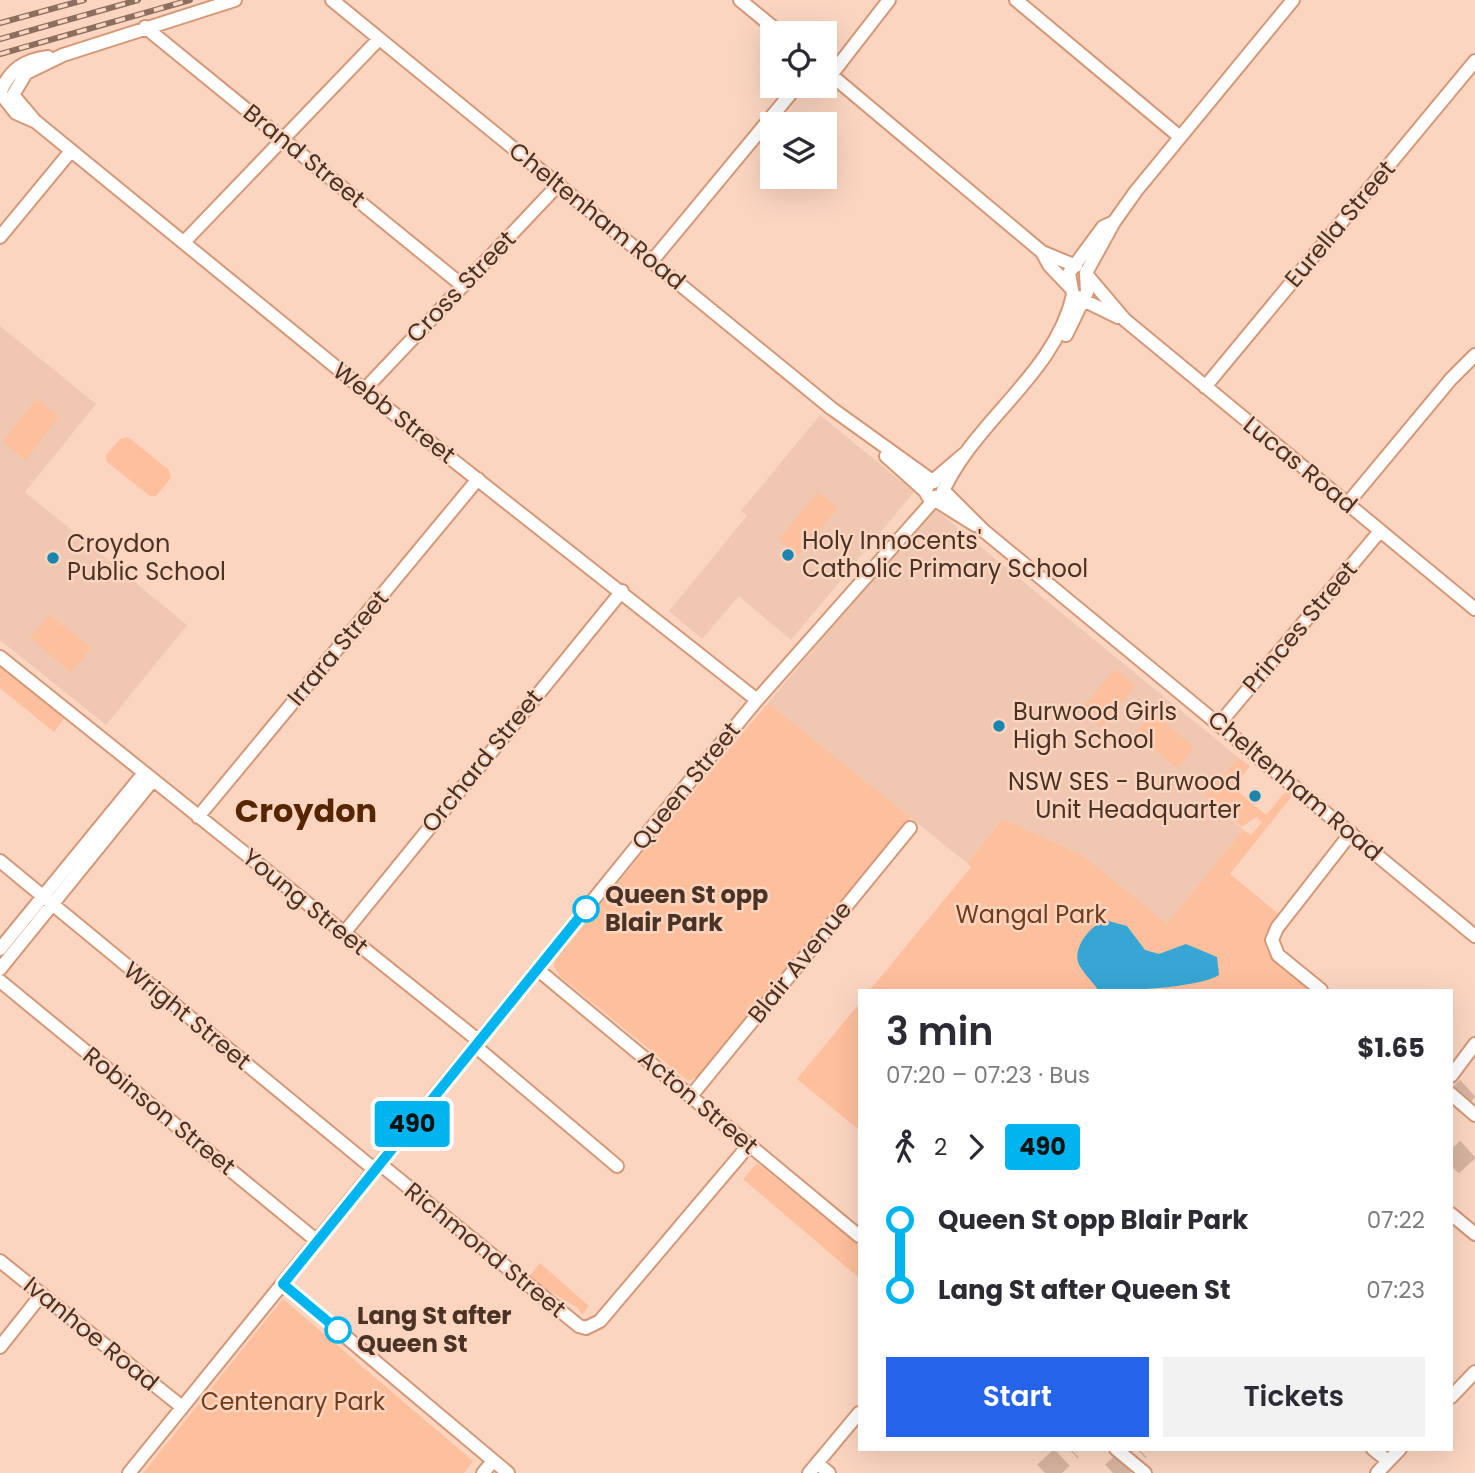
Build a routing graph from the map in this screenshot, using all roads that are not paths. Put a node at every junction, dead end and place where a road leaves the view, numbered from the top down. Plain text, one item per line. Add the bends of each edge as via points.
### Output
1 (235, 0) edge
2 (332, 0) edge
3 (740, 0) edge
4 (889, 0) edge
5 (1016, 0) edge
6 (1293, 0) edge
7 (765, 21) edge
8 (145, 27) junction
9 (379, 39) junction
10 (837, 61) edge
11 (1475, 61) edge
12 (837, 80) edge
13 (5, 98) edge
14 (787, 98) edge
15 (1180, 137) junction
16 (283, 139) junction
17 (71, 151) junction
18 (559, 184) junction
19 (0, 237) edge
20 (184, 242) junction
21 (1042, 252) junction
22 (652, 261) junction
23 (1081, 270) junction
24 (463, 286) junction
25 (1078, 295) junction
26 (1125, 320) junction
27 (1475, 355) edge
28 (1205, 387) junction
29 (364, 390) junction
30 (478, 479) junction
31 (934, 491) junction
32 (1347, 504) junction
33 (1380, 531) junction
34 (622, 591) junction
35 (1475, 609) edge
36 (0, 657) edge
37 (757, 700) junction
38 (1220, 723) junction
39 (148, 776) junction
40 (198, 817) junction
41 (910, 828) dead end
42 (1351, 833) junction
43 (0, 861) edge
44 (47, 900) junction
45 (344, 933) junction
46 (1475, 936) edge
47 (0, 949) edge
48 (0, 969) edge
49 (537, 969) junction
50 (0, 981) edge
51 (1320, 989) edge
52 (477, 1044) junction
53 (1475, 1044) edge
54 (1453, 1073) edge
55 (691, 1096) junction
56 (1453, 1096) edge
57 (1475, 1115) edge
58 (749, 1145) junction
59 (617, 1166) dead end
60 (377, 1167) junction
61 (1453, 1216) edge
62 (1475, 1234) edge
63 (858, 1235) edge
64 (317, 1241) junction
65 (0, 1261) edge
66 (283, 1284) junction
67 (42, 1294) junction
68 (0, 1347) edge
69 (1475, 1372) edge
70 (1453, 1395) edge
71 (182, 1408) junction
72 (858, 1414) edge
73 (1118, 1451) edge
74 (1376, 1451) edge
75 (1398, 1451) edge
76 (493, 1461) junction
77 (1388, 1461) junction
78 (813, 1468) edge
79 (129, 1473) edge
80 (483, 1473) edge
81 (508, 1473) edge
82 (829, 1473) edge
83 (1145, 1473) edge
84 (1377, 1473) edge

1 - 8 street
2 - 9 street, Cheltenham Road
3 - 7 street
4 - 10 street
5 - 15 street
6 - 15 street, Queen Street
8 - 13 street, Webb Street via 63,55 32,59 7,78 0,93
8 - 16 street, Brand Street
9 - 16 street
9 - 18 street, Cheltenham Road
11 - 28 street, Eurella Street
12 - 21 street, Lucas Road
13 - 17 street, Webb Street via 16,113 35,121
14 - 22 street
15 - 23 street, Queen Street
16 - 20 street
16 - 24 street, Brand Street
17 - 19 street
17 - 20 street, Webb Street
18 - 22 street, Cheltenham Road
18 - 24 street, Cross Street
20 - 29 street, Webb Street
21 - 23 street, Lucas Road
21 - 25 street, Lucas Road
22 - 31 street, Cheltenham Road
23 - 25 street, Queen Street via 1069,273
23 - 26 street, Lucas Road
24 - 29 street, Cross Street
25 - 26 street, Lucas Road
25 - 31 street, Queen Street via 1044,355
26 - 28 street, Lucas Road
27 - 32 street
28 - 32 street, Lucas Road
29 - 30 street, Webb Street
30 - 34 street, Webb Street
30 - 40 street, Irrara Street
31 - 37 street, Queen Street
31 - 38 street, Cheltenham Road
32 - 33 street, Lucas Road
33 - 35 street, Lucas Road
33 - 38 street, Princes Street
34 - 37 street, Webb Street
34 - 45 street, Orchard Street
36 - 39 street, Young Street
37 - 49 street, Queen Street
38 - 42 street, Cheltenham Road
39 - 40 street, Young Street
39 - 44 street
40 - 45 street, Young Street
41 - 55 street, Blair Avenue
42 - 46 street, Cheltenham Road
42 - 51 street via 1272,940 1278,955
43 - 44 street, Wright Street
44 - 47 street
44 - 48 street
44 - 60 street, Wright Street
45 - 52 street, Young Street
49 - 52 street, Queen Street
49 - 55 street, Acton Street
50 - 64 street, Robinson Street
52 - 59 street, Young Street
52 - 60 street, Queen Street
53 - 54 street
55 - 58 street, Acton Street
56 - 57 street
58 - 60 street, Richmond Street via 592,1326 579,1326
58 - 63 street, Acton Street
60 - 64 street, Queen Street
61 - 62 street
64 - 66 street, Queen Street
65 - 67 street, Ivanhoe Road
66 - 71 street, Queen Street
66 - 76 street
67 - 68 street
67 - 71 street, Ivanhoe Road
69 - 70 street
71 - 79 street, Queen Street
72 - 78 street
73 - 83 street
74 - 77 street
75 - 77 street
76 - 80 street
76 - 81 street
77 - 84 street
78 - 82 street

